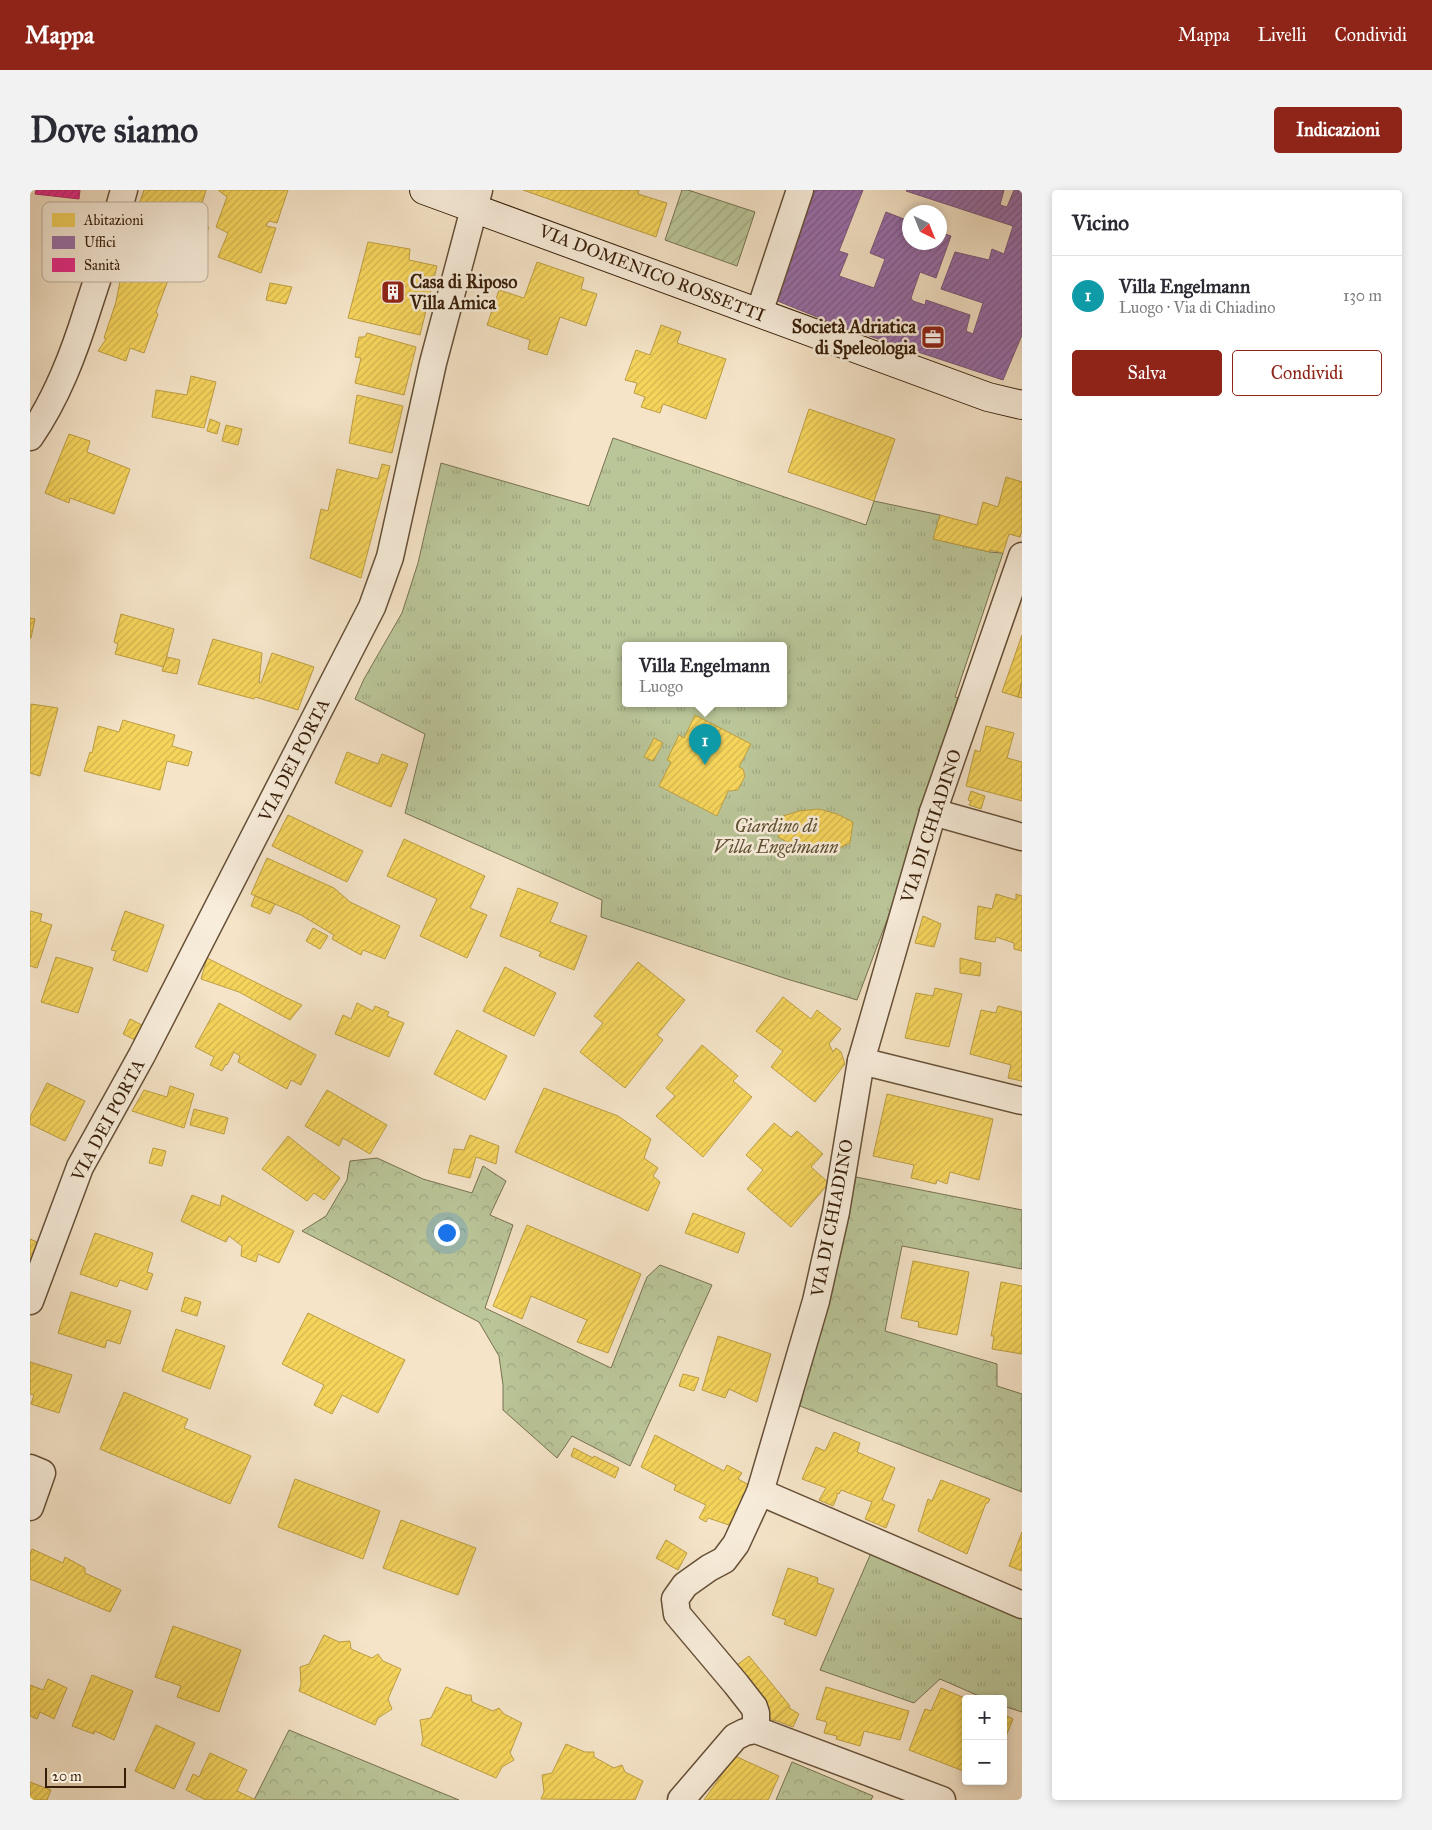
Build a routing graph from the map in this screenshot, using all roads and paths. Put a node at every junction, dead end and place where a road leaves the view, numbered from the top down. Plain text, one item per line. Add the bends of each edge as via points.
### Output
1 (424, 190) edge
2 (800, 190) edge
3 (477, 199) edge
4 (97, 282) edge
5 (759, 313) junction
6 (1021, 403) edge
7 (30, 437) edge
8 (1022, 556) edge
9 (933, 812) junction
10 (1022, 837) edge
11 (861, 1061) junction
12 (1022, 1101) edge
13 (30, 1301) edge
14 (30, 1468) edge
15 (760, 1492) junction
16 (30, 1506) edge
17 (1022, 1605) edge
18 (756, 1730) junction
19 (894, 1792) edge
20 (681, 1800) edge
21 (942, 1800) edge

1 - 3 main road, VIA DOMENICO ROSSETTI
2 - 5 street
3 - 5 main road, VIA DOMENICO ROSSETTI
3 - 13 street, VIA DEI PORTA via 433,363 390,556 372,607 142,1055 80,1167
4 - 7 street via 58,389
5 - 6 main road, VIA DOMENICO ROSSETTI via 988,397
8 - 9 street, VIA DI CHIADINO
9 - 10 street
9 - 11 street, VIA DI CHIADINO
11 - 12 street
11 - 15 street, VIA DI CHIADINO via 836,1212 816,1300
14 - 16 street via 42,1473
15 - 17 street
15 - 18 street, VIA DI CHIADINO via 736,1544 724,1560 691,1581 675,1599 677,1614 754,1707
18 - 19 street
18 - 20 street via 735,1737
19 - 21 street

